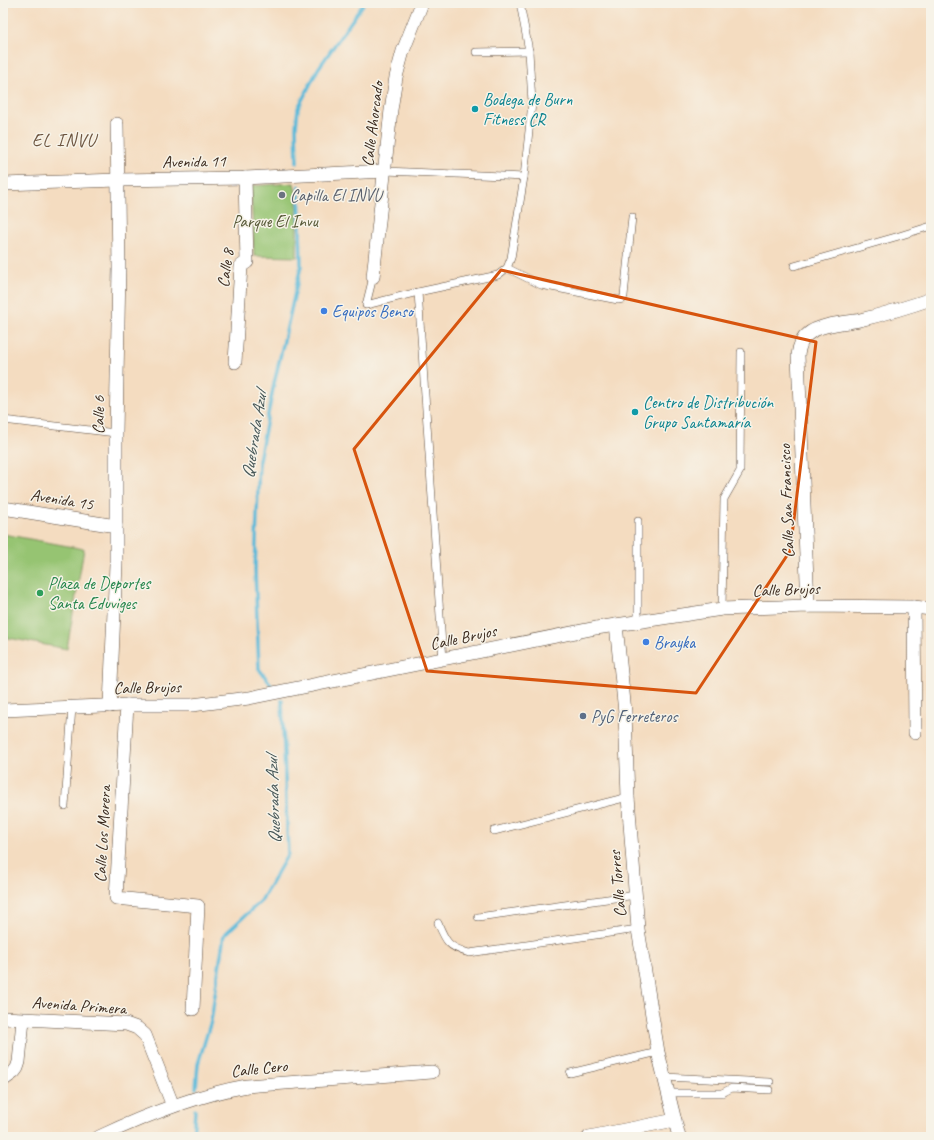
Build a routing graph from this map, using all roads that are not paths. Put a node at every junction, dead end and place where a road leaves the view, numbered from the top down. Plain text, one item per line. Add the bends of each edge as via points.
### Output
1 (422, 3) edge
2 (520, 3) edge
3 (529, 50) junction
4 (476, 52) dead end
5 (117, 124) dead end
6 (385, 171) junction
7 (524, 177) junction
8 (245, 178) junction
9 (118, 180) junction
10 (3, 184) edge
11 (632, 217) dead end
12 (931, 226) edge
13 (794, 266) dead end
14 (506, 268) junction
15 (372, 277) joint
16 (418, 292) junction
17 (931, 299) edge
18 (741, 352) dead end
19 (235, 362) dead end
20 (3, 420) edge
21 (116, 433) junction
22 (3, 508) edge
23 (638, 521) dead end
24 (116, 526) junction
25 (808, 606) junction
26 (914, 607) junction
27 (722, 609) junction
28 (931, 609) edge
29 (638, 622) junction
30 (616, 625) junction
31 (444, 660) junction
32 (127, 705) junction
33 (110, 706) junction
34 (72, 707) junction
35 (3, 710) edge
36 (915, 733) dead end
37 (628, 797) junction
38 (65, 806) dead end
39 (494, 831) dead end
40 (636, 894) junction
41 (478, 917) dead end
42 (438, 923) dead end
43 (638, 929) junction
44 (193, 1009) dead end
45 (3, 1018) edge
46 (23, 1020) junction
47 (658, 1052) junction
48 (432, 1072) dead end
49 (570, 1073) dead end
50 (664, 1077) junction
51 (3, 1080) edge
52 (770, 1082) dead end
53 (769, 1090) dead end
54 (668, 1093) junction
55 (173, 1106) junction
56 (675, 1120) junction
57 (99, 1137) edge
58 (589, 1137) edge
59 (679, 1137) edge

1 - 6 street, Calle Ahorcado via 403,51 396,77
2 - 3 lane
3 - 4 lane
3 - 7 lane via 532,103
5 - 9 street, Calle 6
6 - 7 lane
6 - 8 street, Avenida 11
6 - 15 street, Calle Ahorcado
7 - 14 lane via 511,258
8 - 9 street, Avenida 11
8 - 19 street, Calle 8 via 247,262 241,266
9 - 10 street, Avenida 11
9 - 21 street, Calle 6
11 - 14 lane via 623,299 541,286
12 - 13 lane
14 - 16 lane via 498,275
15 - 16 lane via 366,305
16 - 31 lane
17 - 25 street, Calle San Francisco via 859,320 818,328 808,333 800,345 798,355
18 - 27 lane via 740,471 724,498
20 - 21 lane
21 - 24 street, Calle 6
22 - 24 street, Avenida 15
23 - 29 lane
24 - 33 street, Calle 6
25 - 26 street, Calle Brujos
25 - 27 street, Calle Brujos
26 - 28 street, Calle Brujos
26 - 36 street
27 - 29 street, Calle Brujos
29 - 30 street, Calle Brujos
30 - 31 street, Calle Brujos
30 - 37 street, Calle Torres via 625,712
31 - 32 street, Calle Brujos via 249,698 192,705
32 - 33 street, Calle Brujos
32 - 44 street, Calle Los Morera via 116,898 198,906
33 - 34 street, Calle Brujos
34 - 35 street, Calle Brujos
34 - 38 lane
37 - 39 lane
37 - 40 street, Calle Torres
40 - 41 lane
40 - 43 street, Calle Torres
42 - 43 lane via 444,938 454,949 469,953
43 - 47 street, Calle Torres
45 - 46 street, Avenida Primera
46 - 51 street via 18,1068
46 - 55 street, Avenida Primera via 126,1024 137,1028 145,1035
47 - 49 lane
47 - 50 street, Calle Torres
48 - 55 street, Calle Cero via 247,1086
50 - 52 lane
50 - 54 street, Calle Torres
53 - 54 lane via 732,1088 722,1093
54 - 56 street, Calle Torres
55 - 57 street, Calle Cero
56 - 58 street
56 - 59 street, Calle Torres

